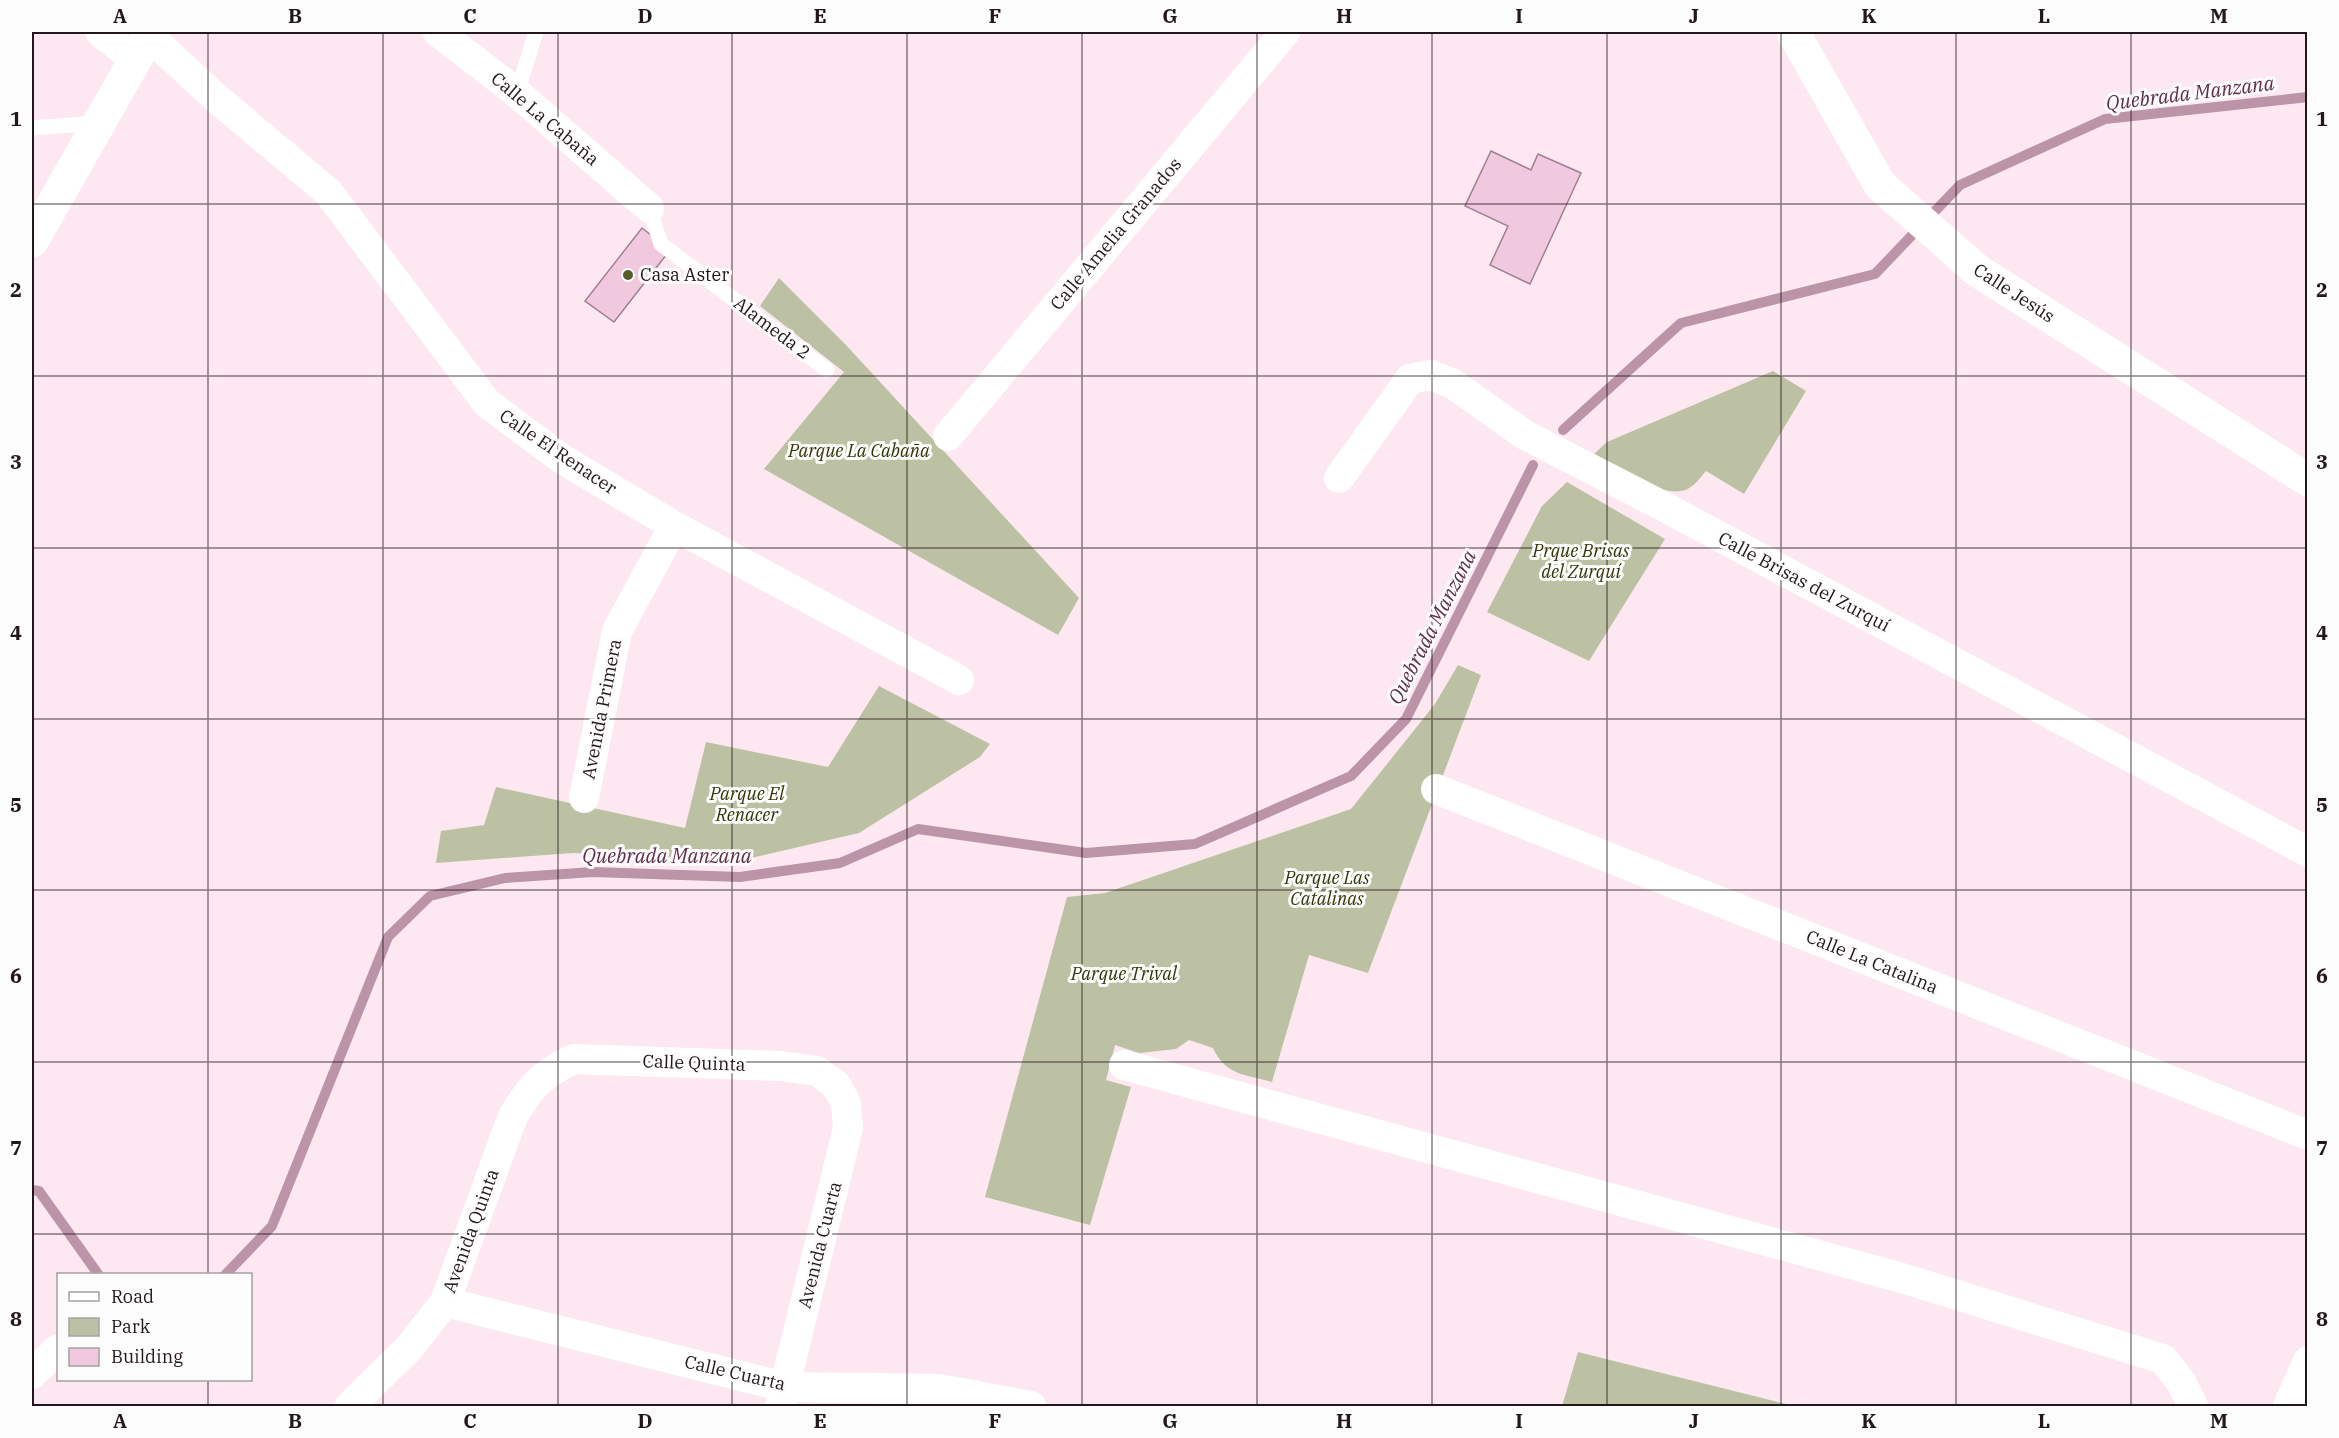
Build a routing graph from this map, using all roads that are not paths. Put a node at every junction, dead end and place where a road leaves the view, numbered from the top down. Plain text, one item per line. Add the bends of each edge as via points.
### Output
1 (100, 32) edge
2 (438, 32) edge
3 (536, 32) edge
4 (1284, 32) edge
5 (1793, 32) edge
6 (145, 42) edge
7 (517, 93) junction
8 (99, 123) junction
9 (32, 128) edge
10 (649, 208) joint
11 (32, 241) edge
12 (827, 370) dead end
13 (948, 436) dead end
14 (1340, 478) dead end
15 (2307, 480) edge
16 (674, 526) junction
17 (959, 680) dead end
18 (1436, 789) dead end
19 (584, 798) dead end
20 (2307, 852) edge
21 (1124, 1065) dead end
22 (550, 1071) joint
23 (836, 1085) joint
24 (2307, 1135) edge
25 (445, 1302) junction
26 (57, 1350) dead end
27 (2307, 1361) edge
28 (32, 1374) edge
29 (782, 1397) edge
30 (350, 1407) edge
31 (1031, 1407) edge
32 (2193, 1407) edge
33 (2288, 1407) edge

1 - 6 street, Calle El Renacer
2 - 7 street, Calle La Cabaña
3 - 7 lane
4 - 13 street, Calle Amelia Granados
5 - 15 street, Calle Jesús via 1880,185 1978,272
6 - 8 street
6 - 16 street, Calle El Renacer via 328,192 487,403 562,459
7 - 10 street, Calle La Cabaña
8 - 9 lane
8 - 11 street
10 - 12 lane, Alameda 2 via 661,244
14 - 20 street, Calle Brisas del Zurquí via 1410,379 1431,375 1442,379 1525,435
16 - 17 street, Calle El Renacer
16 - 19 street, Avenida Primera via 617,631
18 - 24 street, Calle La Catalina
21 - 32 street via 1902,1278 2163,1359 2181,1382
22 - 23 street, Calle Quinta via 573,1059 781,1066 817,1071
22 - 25 street, Avenida Quinta via 529,1090 513,1116
23 - 29 street, Avenida Cuarta via 846,1103 848,1128
25 - 29 street, Calle Cuarta
25 - 30 street, Avenida Quinta via 409,1348
26 - 28 street
27 - 33 street
29 - 31 street, Calle Cuarta via 939,1389

